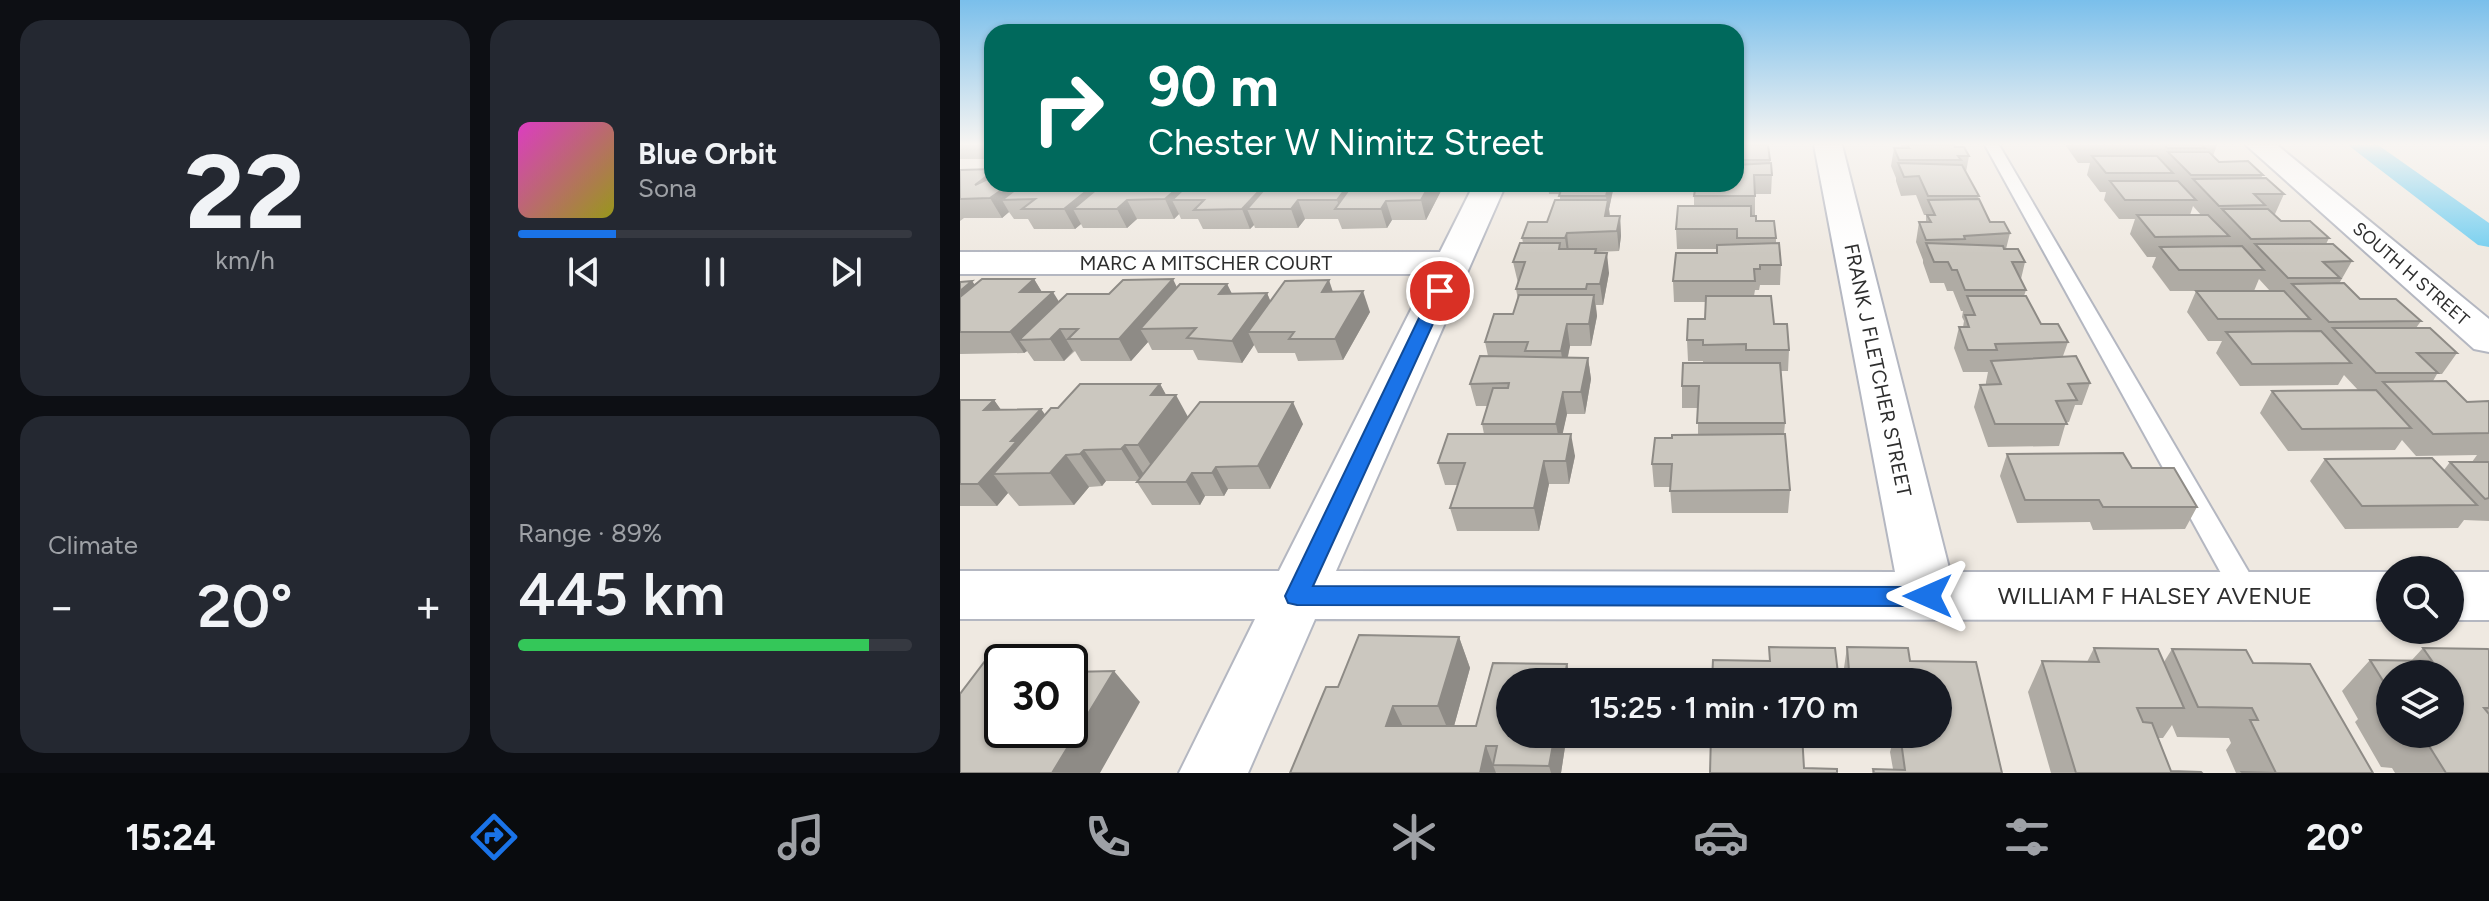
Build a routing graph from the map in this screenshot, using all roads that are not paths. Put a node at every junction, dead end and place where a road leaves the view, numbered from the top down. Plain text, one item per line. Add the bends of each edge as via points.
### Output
1 (1836, 181) edge
2 (2012, 181) edge
3 (2302, 181) edge
4 (1486, 192) edge
5 (960, 263) edge
6 (1453, 263) junction
7 (2489, 340) edge
8 (960, 595) edge
9 (1297, 596) junction
10 (1928, 596) junction
11 (2248, 596) junction
12 (2376, 596) edge
13 (2464, 596) edge
14 (2489, 596) edge
15 (1213, 773) edge

1 - 10 street, FRANK J FLETCHER STREET
2 - 11 lane
3 - 7 street, SOUTH H STREET
4 - 6 street
5 - 6 street, MARC A MITSCHER COURT
6 - 9 street
8 - 9 street, WILLIAM F HALSEY AVENUE
9 - 10 street, WILLIAM F HALSEY AVENUE
9 - 15 street
10 - 11 street, WILLIAM F HALSEY AVENUE
11 - 12 street, WILLIAM F HALSEY AVENUE
13 - 14 street

